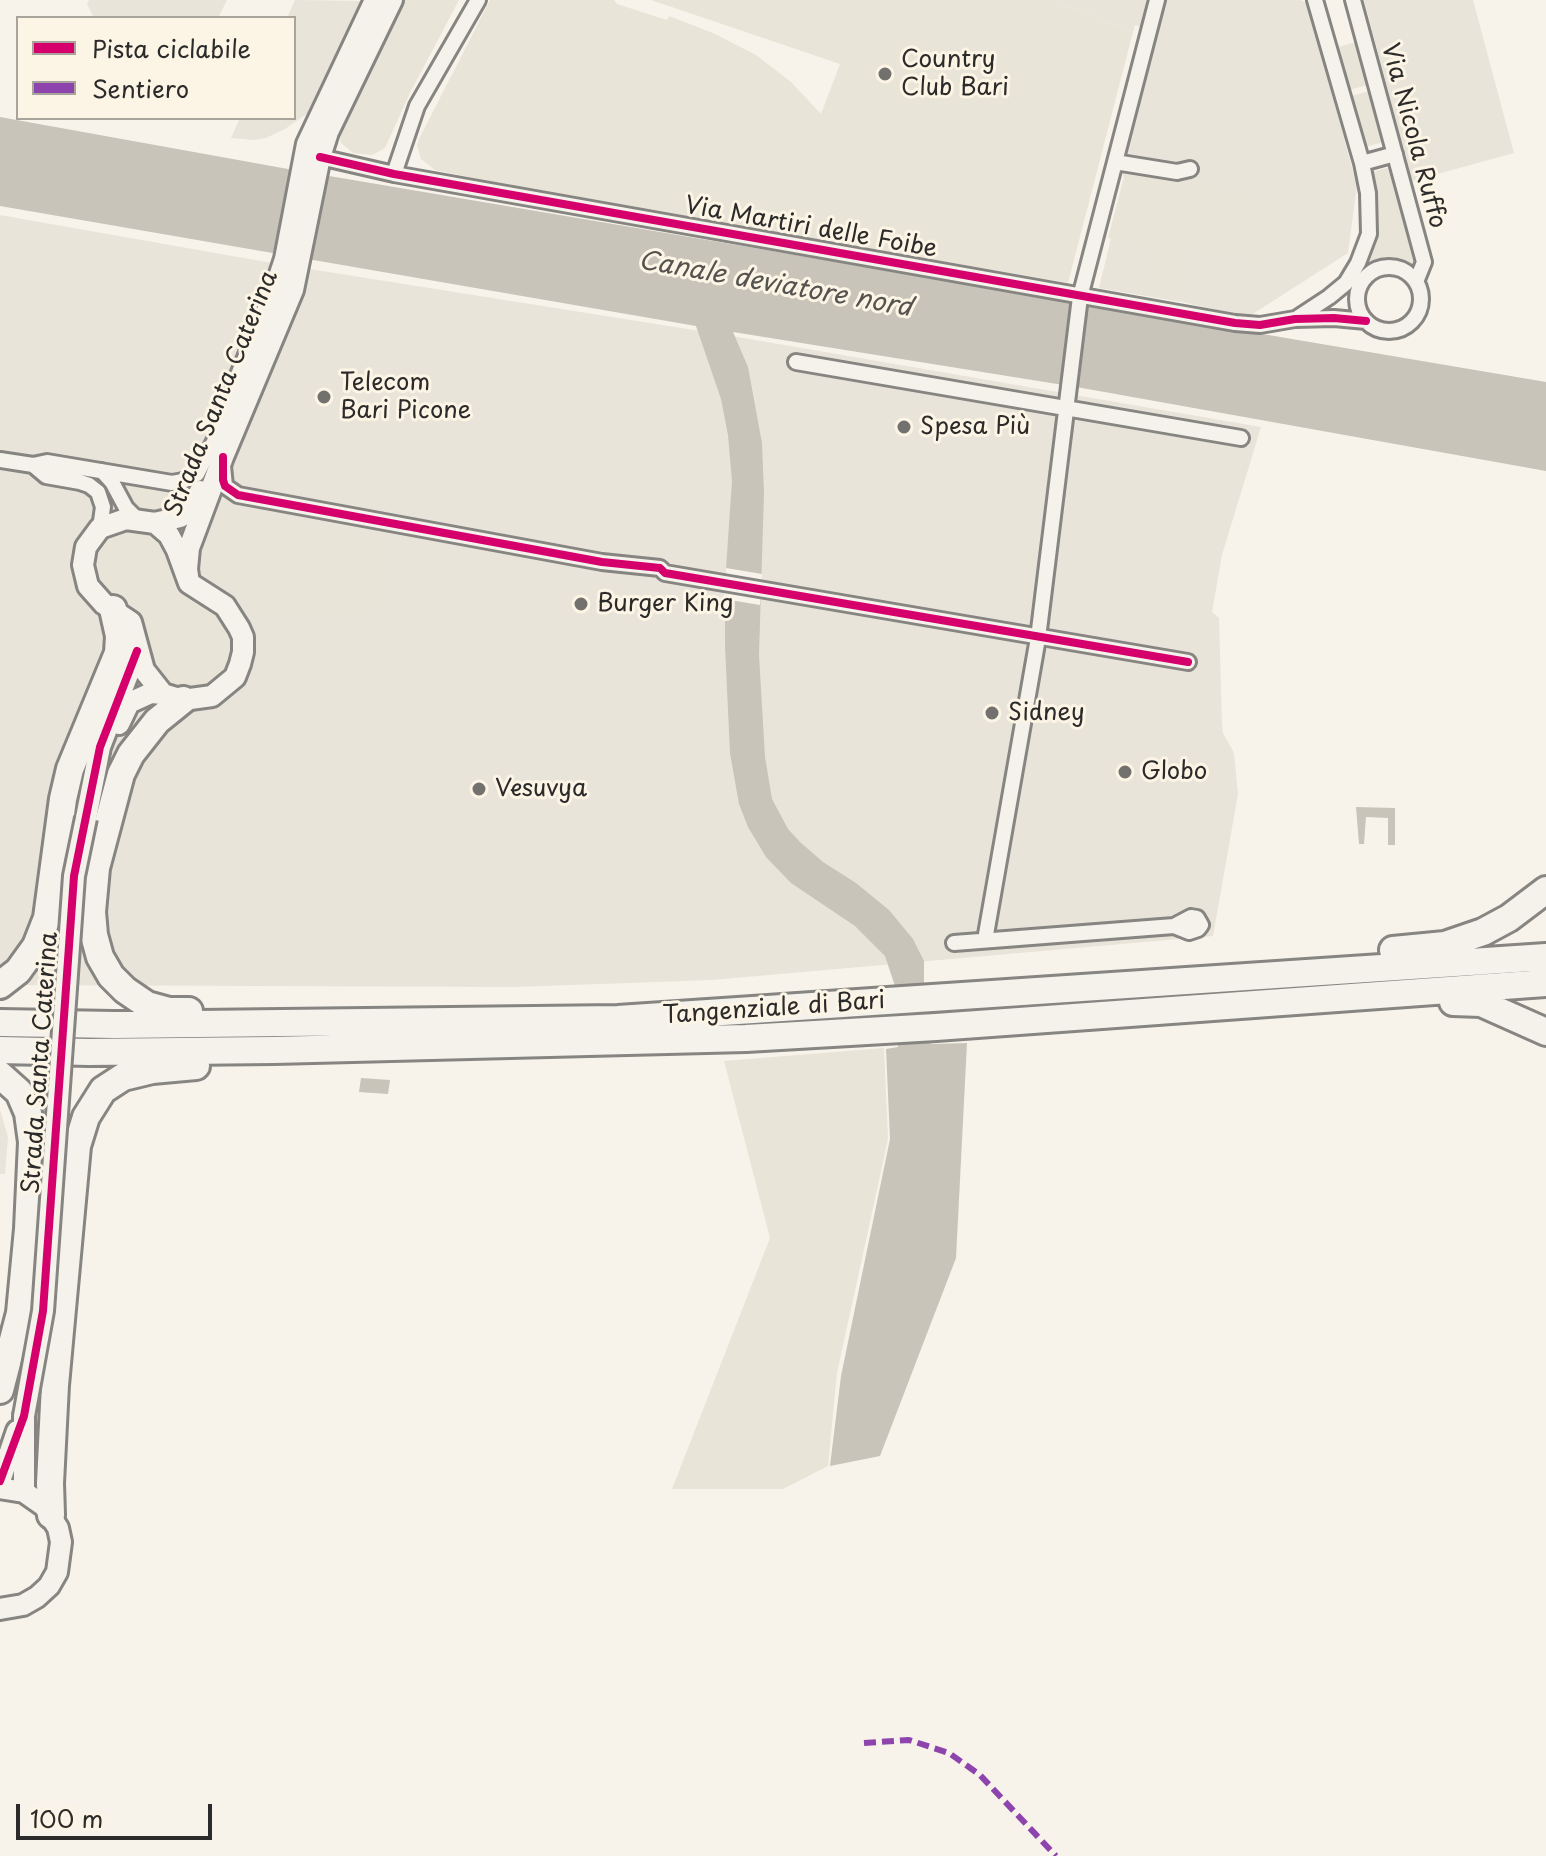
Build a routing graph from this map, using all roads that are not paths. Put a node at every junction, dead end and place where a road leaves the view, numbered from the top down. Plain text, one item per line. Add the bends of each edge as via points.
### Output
1 (375, 0) edge
2 (392, 0) edge
3 (478, 0) edge
4 (1157, 0) edge
5 (1315, 0) edge
6 (1353, 0) edge
7 (1395, 154) junction
8 (1115, 162) junction
9 (1362, 163) junction
10 (313, 164) junction
11 (1190, 169) dead end
12 (394, 174) junction
13 (293, 261) junction
14 (1358, 263) junction
15 (1362, 282) junction
16 (1416, 282) junction
17 (1346, 283) junction
18 (1080, 297) junction
19 (1295, 319) junction
20 (1366, 321) junction
21 (796, 362) dead end
22 (1067, 401) junction
23 (225, 415) junction
24 (1241, 438) dead end
25 (223, 457) junction
26 (0, 460) edge
27 (33, 465) junction
28 (102, 471) junction
29 (146, 521) junction
30 (100, 528) junction
31 (189, 583) junction
32 (113, 609) junction
33 (1038, 638) junction
34 (137, 651) junction
35 (1188, 662) dead end
36 (173, 697) junction
37 (86, 818) junction
38 (1546, 890) edge
39 (1174, 926) dead end
40 (985, 940) junction
41 (954, 943) dead end
42 (1546, 957) edge
43 (1184, 982) junction
44 (1546, 983) edge
45 (0, 985) edge
46 (1354, 996) junction
47 (0, 1023) edge
48 (262, 1023) junction
49 (1546, 1032) edge
50 (0, 1050) edge
51 (274, 1050) junction
52 (0, 1075) edge
53 (0, 1390) edge
54 (24, 1416) junction
55 (0, 1481) edge
56 (0, 1488) edge
57 (24, 1492) junction
58 (51, 1515) junction
59 (1, 1610) edge

1 - 10 street, Strada Santa Caterina via 307,144
2 - 10 street, Strada Santa Caterina
3 - 12 street via 417,106
4 - 8 street
5 - 9 street
6 - 7 street, Via Nicola Ruffo
7 - 9 street
7 - 16 street, Via Nicola Ruffo via 1424,262
8 - 11 street via 1177,172
8 - 18 street
9 - 14 street via 1369,234
10 - 12 street, Via Martiri delle Foibe
10 - 13 street, Strada Santa Caterina
12 - 18 street, Via Martiri delle Foibe
13 - 23 street, Strada Santa Caterina
13 - 25 street, Strada Santa Caterina via 293,290
14 - 15 street
14 - 17 street
15 - 16 street via 1389,268 1400,269
15 - 17 street
15 - 20 street via 1357,302
16 - 20 street via 1421,301 1413,321 1384,331
17 - 19 street
18 - 19 street, Via Martiri delle Foibe via 1235,323
18 - 22 street
19 - 20 street, Via Martiri delle Foibe
21 - 22 street
22 - 24 street
22 - 33 street
23 - 28 street via 197,474 183,481
23 - 29 street, Strada Santa Caterina via 223,435 194,507 180,517
25 - 31 street, Strada Santa Caterina via 189,548
25 - 33 street via 225,486 238,495
26 - 27 street
27 - 28 street via 47,462
27 - 30 street via 46,476 80,482 98,492 103,507
28 - 29 street via 126,508
29 - 30 street, Strada Santa Caterina via 126,519
29 - 31 street via 173,542
30 - 32 street via 86,547 84,574 96,597
31 - 36 street via 225,606 243,637 243,652 235,677 223,689 212,696
32 - 34 street via 131,622
32 - 45 highway via 118,653 70,769 47,918 36,946
33 - 35 street
33 - 40 street
34 - 36 street via 144,670
34 - 37 street, Strada Santa Caterina via 100,747
36 - 37 street, Strada Santa Caterina via 151,693 129,703
36 - 48 highway via 121,774 96,868 92,912 100,957 111,976 147,1005 169,1011 221,1011
37 - 54 street, Strada Santa Caterina, bridge via 74,876 43,1311
38 - 43 highway via 1509,918 1445,945 1249,963
39 - 40 street
40 - 41 street
42 - 43 highway, Tangenziale di Bari
43 - 48 highway, Tangenziale di Bari via 618,1019
44 - 46 highway, Tangenziale di Bari
46 - 49 highway via 1407,1006 1481,1003
46 - 51 highway, Tangenziale di Bari via 746,1038
47 - 48 highway, Tangenziale di Bari
50 - 51 highway, Tangenziale di Bari
51 - 58 highway via 123,1077 103,1090 86,1117 77,1146 55,1385
52 - 53 highway via 19,1092 32,1142 20,1313
54 - 55 street, Strada Santa Caterina
54 - 57 street, Strada Santa Caterina
56 - 57 street
57 - 58 street
58 - 59 street via 61,1542 57,1572 37,1597

